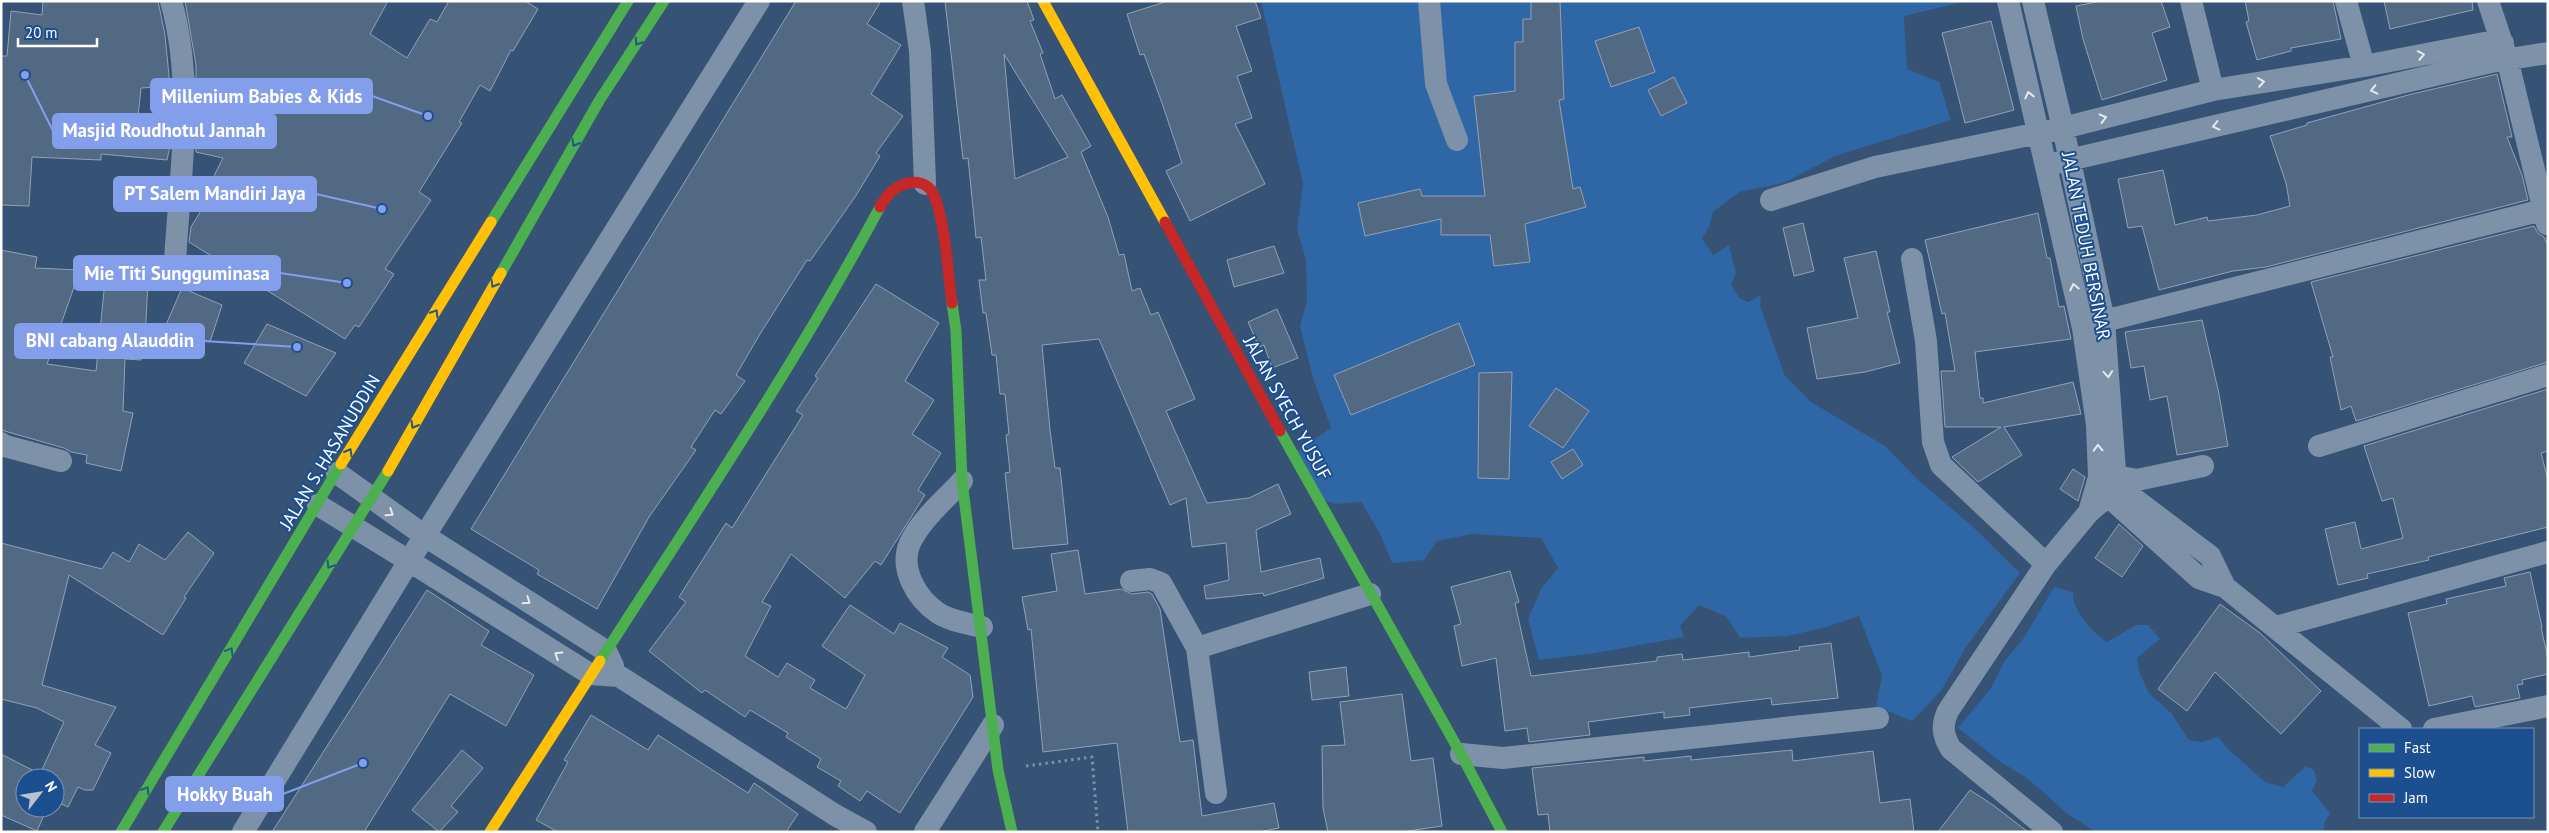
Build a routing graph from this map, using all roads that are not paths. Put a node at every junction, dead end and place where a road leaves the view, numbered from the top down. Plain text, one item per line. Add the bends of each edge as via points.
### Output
1 (171, 1) edge
2 (628, 1) edge
3 (664, 1) edge
4 (759, 1) edge
5 (913, 1) edge
6 (1043, 1) edge
7 (1429, 1) edge
8 (2008, 1) edge
9 (2032, 1) edge
10 (2191, 1) edge
11 (2346, 1) edge
12 (2488, 1) edge
13 (2505, 51) junction
14 (2548, 54) edge
15 (2364, 66) junction
16 (2213, 90) junction
17 (2063, 128) junction
18 (2038, 133) junction
19 (1457, 140) dead end
20 (2069, 159) junction
21 (2046, 165) junction
22 (926, 184) junction
23 (1771, 200) dead end
24 (2546, 217) edge
25 (1912, 259) dead end
26 (175, 261) dead end
27 (2104, 321) junction
28 (2548, 375) edge
29 (1, 443) edge
30 (2319, 446) dead end
31 (61, 461) dead end
32 (2203, 466) dead end
33 (337, 473) junction
34 (962, 481) junction
35 (2107, 485) junction
36 (370, 499) junction
37 (318, 505) junction
38 (352, 528) junction
39 (425, 536) junction
40 (2546, 559) edge
41 (409, 561) junction
42 (2046, 564) junction
43 (1131, 582) dead end
44 (1370, 594) junction
45 (982, 627) junction
46 (2276, 627) junction
47 (1198, 648) junction
48 (606, 651) junction
49 (590, 674) junction
50 (619, 676) junction
51 (2548, 706) edge
52 (1878, 718) dead end
53 (993, 726) junction
54 (2399, 728) edge
55 (2439, 728) edge
56 (1461, 754) junction
57 (1216, 792) dead end
58 (495, 830) edge
59 (120, 832) edge
60 (163, 832) edge
61 (243, 832) edge
62 (866, 832) edge
63 (925, 832) edge
64 (1012, 832) edge
65 (1502, 832) edge
66 (2052, 832) edge

1 - 26 street via 180,34 186,86
33 -> 2 main road, JALAN S. HASANUDDIN
3 -> 36 main road via 599,101
4 - 39 street
5 - 22 street via 920,52
6 - 44 main road, JALAN SYECH YUSUF
7 - 19 street via 1436,84
18 -> 8 street, JALAN TEDUH BERSINAR
9 - 17 street, JALAN TEDUH BERSINAR
10 - 16 street
11 - 15 street
12 - 13 street
13 - 14 street
15 -> 13 street via 2484,43
13 -> 20 street
13 - 24 street
16 -> 15 street
17 -> 16 street
17 - 18 street
17 - 20 street, JALAN TEDUH BERSINAR
18 - 21 street, JALAN TEDUH BERSINAR
18 - 23 street via 1875,167
20 - 21 street
20 - 27 street, JALAN TEDUH BERSINAR
35 -> 21 street, JALAN TEDUH BERSINAR via 2083,328
22 - 34 main road via 938,210 956,331
22 - 48 main road via 903,184 886,198 734,452
24 - 27 street
25 - 42 street via 1926,341 1934,442 1941,465
27 -> 35 street, JALAN TEDUH BERSINAR
28 - 30 street
29 - 31 street
32 - 35 street
33 - 36 street
33 - 37 main road, JALAN S. HASANUDDIN
34 - 45 main road
34 - 45 street via 919,528 905,560 917,592 927,604 939,614
35 - 42 street, JALAN TEDUH BERSINAR
35 - 46 street via 2210,556 2224,587
36 - 38 main road
36 -> 39 street
37 - 38 street
59 -> 37 main road, JALAN S. HASANUDDIN
38 - 41 street
38 -> 60 main road
39 - 41 street
39 -> 48 street
40 - 46 street
49 -> 41 street
41 - 61 street
42 - 66 street, JALAN TEDUH BERSINAR via 1948,711 1943,728 1951,749
43 - 47 street via 1150,579 1162,583
44 - 47 street
44 - 56 main road, JALAN SYECH YUSUF
45 - 53 main road
46 - 54 street
47 - 57 street
48 - 49 main road
48 - 50 street
49 - 50 street
49 - 58 main road
50 - 62 street
51 - 55 street
52 - 56 street via 1503,758
53 - 63 street
53 - 64 main road via 998,770
56 - 65 main road, JALAN SYECH YUSUF

